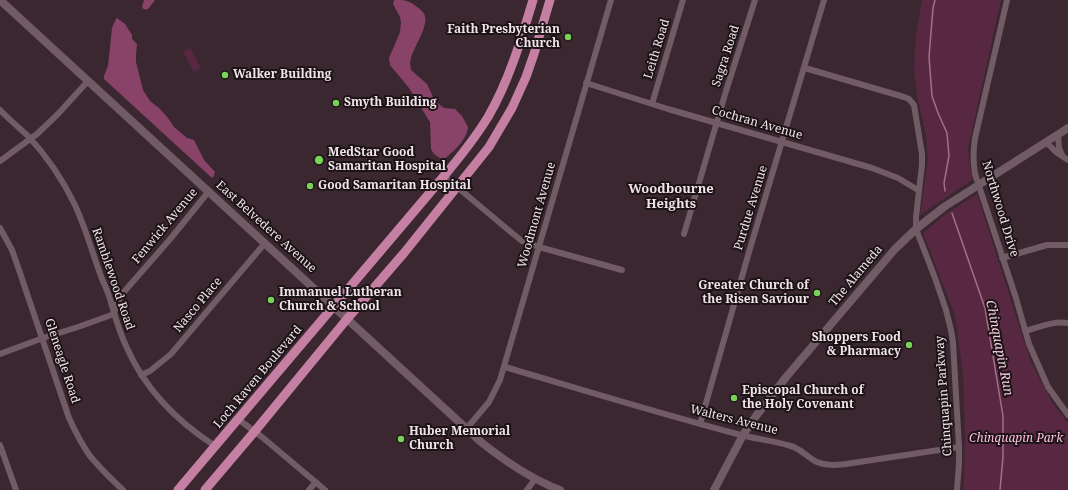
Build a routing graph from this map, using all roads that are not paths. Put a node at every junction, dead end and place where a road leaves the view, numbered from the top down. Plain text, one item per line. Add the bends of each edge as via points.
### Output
1 (0, 0) edge
2 (533, 0) edge
3 (550, 0) edge
4 (611, 0) edge
5 (683, 0) edge
6 (755, 0) edge
7 (824, 0) edge
8 (1007, 0) edge
9 (804, 68) junction
10 (88, 81) junction
11 (586, 83) junction
12 (652, 104) junction
13 (0, 110) edge
14 (716, 123) junction
15 (1068, 128) edge
16 (1058, 135) junction
17 (31, 140) junction
18 (782, 142) junction
19 (1046, 142) junction
20 (1066, 158) edge
21 (0, 161) edge
22 (444, 176) junction
23 (979, 186) junction
24 (457, 187) junction
25 (918, 190) junction
26 (208, 191) junction
27 (0, 228) edge
28 (916, 229) junction
29 (684, 234) dead end
30 (265, 243) junction
31 (1068, 245) edge
32 (539, 247) junction
33 (1002, 258) junction
34 (622, 270) dead end
35 (334, 306) junction
36 (114, 314) junction
37 (347, 319) junction
38 (1068, 323) edge
39 (1025, 331) junction
40 (43, 338) junction
41 (0, 354) edge
42 (505, 367) junction
43 (141, 375) junction
44 (1068, 415) edge
45 (238, 419) junction
46 (700, 424) junction
47 (466, 428) junction
48 (255, 431) junction
49 (743, 436) junction
50 (0, 444) edge
51 (215, 446) junction
52 (959, 447) junction
53 (536, 479) junction
54 (316, 482) junction
55 (16, 490) edge
56 (123, 490) edge
57 (178, 490) edge
58 (205, 490) edge
59 (309, 490) edge
60 (325, 490) edge
61 (526, 490) edge
62 (560, 490) edge
63 (714, 490) edge
64 (957, 490) edge

1 - 10 main road, East Belvedere Avenue
2 - 22 main road, Loch Raven Boulevard via 511,70 497,100 476,135
3 - 24 main road via 526,77 512,108 489,148
4 - 11 street, Woodmont Avenue
5 - 12 street, Leith Road
6 - 14 street, Sagra Road
7 - 9 street, Purdue Avenue
8 - 23 street, Northwood Drive via 973,147 973,162
9 - 18 street, Purdue Avenue
9 - 25 street, Chinquapin Parkway via 909,99 914,105 920,141 922,165
10 - 17 street
10 - 26 main road, East Belvedere Avenue
11 - 12 street, Cochran Avenue
11 - 32 street, Woodmont Avenue
12 - 14 street, Cochran Avenue
13 - 17 street, Ramblewood Road
14 - 18 street, Cochran Avenue
14 - 29 street, Sagra Road
15 - 16 main road, The Alameda
16 - 19 main road, The Alameda
16 - 20 street via 1059,148
17 - 21 street
17 - 36 street, Ramblewood Road via 42,152 75,207
18 - 25 street, Cochran Avenue via 879,170
18 - 46 street, Purdue Avenue
19 - 20 street
19 - 23 main road, The Alameda
22 - 24 street
22 - 35 main road, Loch Raven Boulevard
23 - 28 main road, The Alameda via 944,207
23 - 33 street, Northwood Drive
24 - 32 street via 518,238
24 - 37 main road
25 - 28 street, Chinquapin Parkway
26 - 30 main road, East Belvedere Avenue
26 - 36 street, Fenwick Avenue via 123,293
27 - 40 street, Gleneagle Road via 12,250
28 - 49 main road, The Alameda via 894,249 862,286 769,398
28 - 52 street, Chinquapin Parkway via 951,330
30 - 35 main road, East Belvedere Avenue
30 - 43 street, Nasco Place via 171,354
31 - 33 street via 1047,245
32 - 34 street
32 - 42 street, Woodmont Avenue
33 - 39 street, Northwood Drive
35 - 37 main road, East Belvedere Avenue
35 - 45 main road, Loch Raven Boulevard
36 - 40 street
36 - 43 street, Ramblewood Road via 118,328
37 - 47 main road, East Belvedere Avenue
37 - 48 main road
38 - 39 street via 1050,323
39 - 44 street, Northwood Drive via 1048,387
40 - 41 street
40 - 56 street, Gleneagle Road via 74,428 91,457
42 - 46 street, Walters Avenue
42 - 47 street, Woodmont Avenue via 489,402
43 - 51 street, Ramblewood Road via 172,412
45 - 48 street
45 - 51 main road, Loch Raven Boulevard
46 - 49 street, Walters Avenue
47 - 53 main road, East Belvedere Avenue via 497,455
48 - 54 street
48 - 58 main road
49 - 52 street, Walters Avenue via 793,446 815,461 830,465 853,464
49 - 63 main road, The Alameda
50 - 55 street
51 - 57 main road, Loch Raven Boulevard
52 - 64 street, Chinquapin Parkway
53 - 61 street
53 - 62 main road, East Belvedere Avenue
54 - 59 street
54 - 60 street

